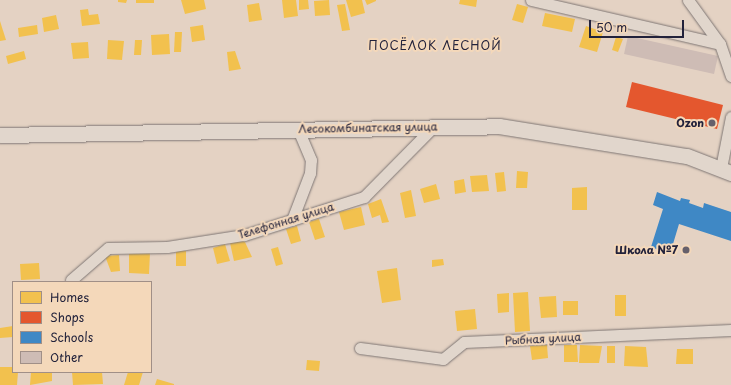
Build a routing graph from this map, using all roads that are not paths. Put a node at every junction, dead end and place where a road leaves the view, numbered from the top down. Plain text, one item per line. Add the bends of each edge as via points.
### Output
1 (531, 0) edge
2 (688, 0) edge
3 (720, 44) junction
4 (731, 76) edge
5 (731, 117) edge
6 (434, 126) junction
7 (298, 129) junction
8 (0, 135) edge
9 (726, 170) edge
10 (292, 220) junction
11 (71, 280) dead end
12 (731, 330) edge
13 (360, 348) dead end

1 - 3 street
2 - 3 street
3 - 4 street
5 - 9 street
6 - 7 street, Лесокомбинатская улица
6 - 9 street, Лесокомбинатская улица via 499,126 645,148
6 - 10 street, Телефонная улица via 364,196
7 - 8 street, Лесокомбинатская улица
7 - 10 street via 311,160 310,173
10 - 11 street, Телефонная улица via 244,235 190,243 108,248
12 - 13 street, Рыбная улица via 464,342 444,358

